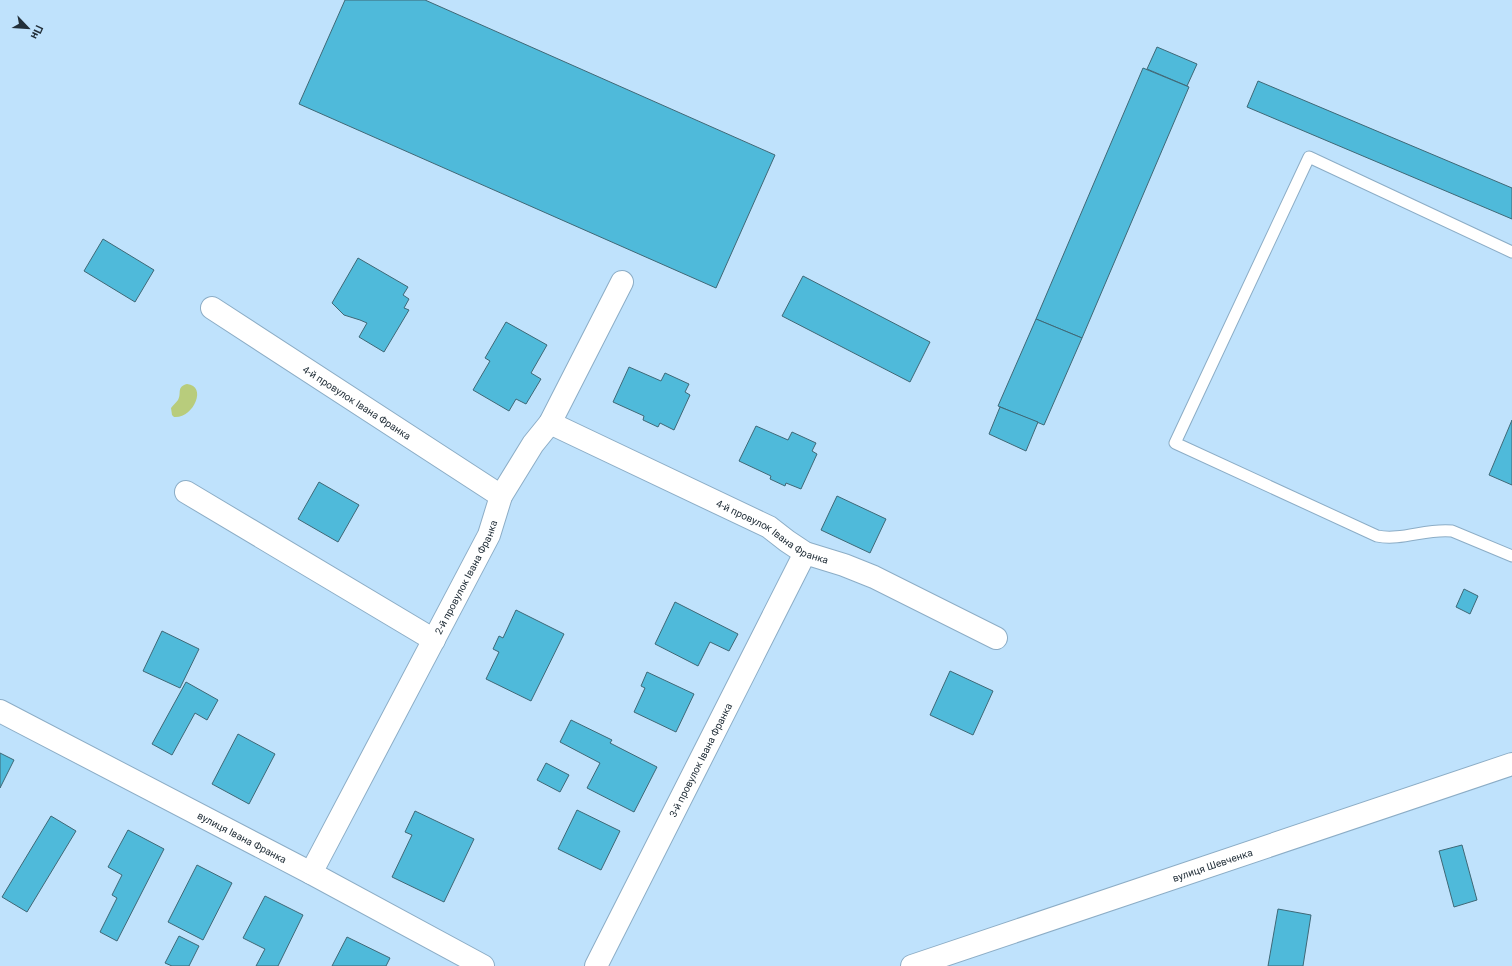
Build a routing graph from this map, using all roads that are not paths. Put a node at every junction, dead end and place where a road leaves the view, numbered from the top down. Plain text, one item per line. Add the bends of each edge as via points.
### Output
1 (1512, 251) edge
2 (622, 282) dead end
3 (212, 308) dead end
4 (550, 423) junction
5 (186, 492) dead end
6 (502, 496) junction
7 (805, 553) junction
8 (1512, 556) edge
9 (996, 638) dead end
10 (434, 640) junction
11 (0, 711) edge
12 (1512, 764) edge
13 (311, 874) junction
14 (483, 966) edge
15 (596, 966) edge
16 (912, 966) edge

1 - 8 lane via 1309,157 1175,443 1378,536 1389,538 1442,530 1452,531
2 - 4 street, 2-й провулок Івана Франка
3 - 6 street, 4-й провулок Івана Франка
4 - 6 street, 2-й провулок Івана Франка via 533,444
4 - 7 street, 4-й провулок Івана Франка via 770,527
5 - 10 street
6 - 10 street, 2-й провулок Івана Франка via 489,535
7 - 9 street, 4-й провулок Івана Франка via 874,577
7 - 15 street, 3-й провулок Івана Франка
10 - 13 street, 2-й провулок Івана Франка
11 - 13 street, вулиця Івана Франка
12 - 16 street, вулиця Шевченка
13 - 14 street, вулиця Івана Франка

